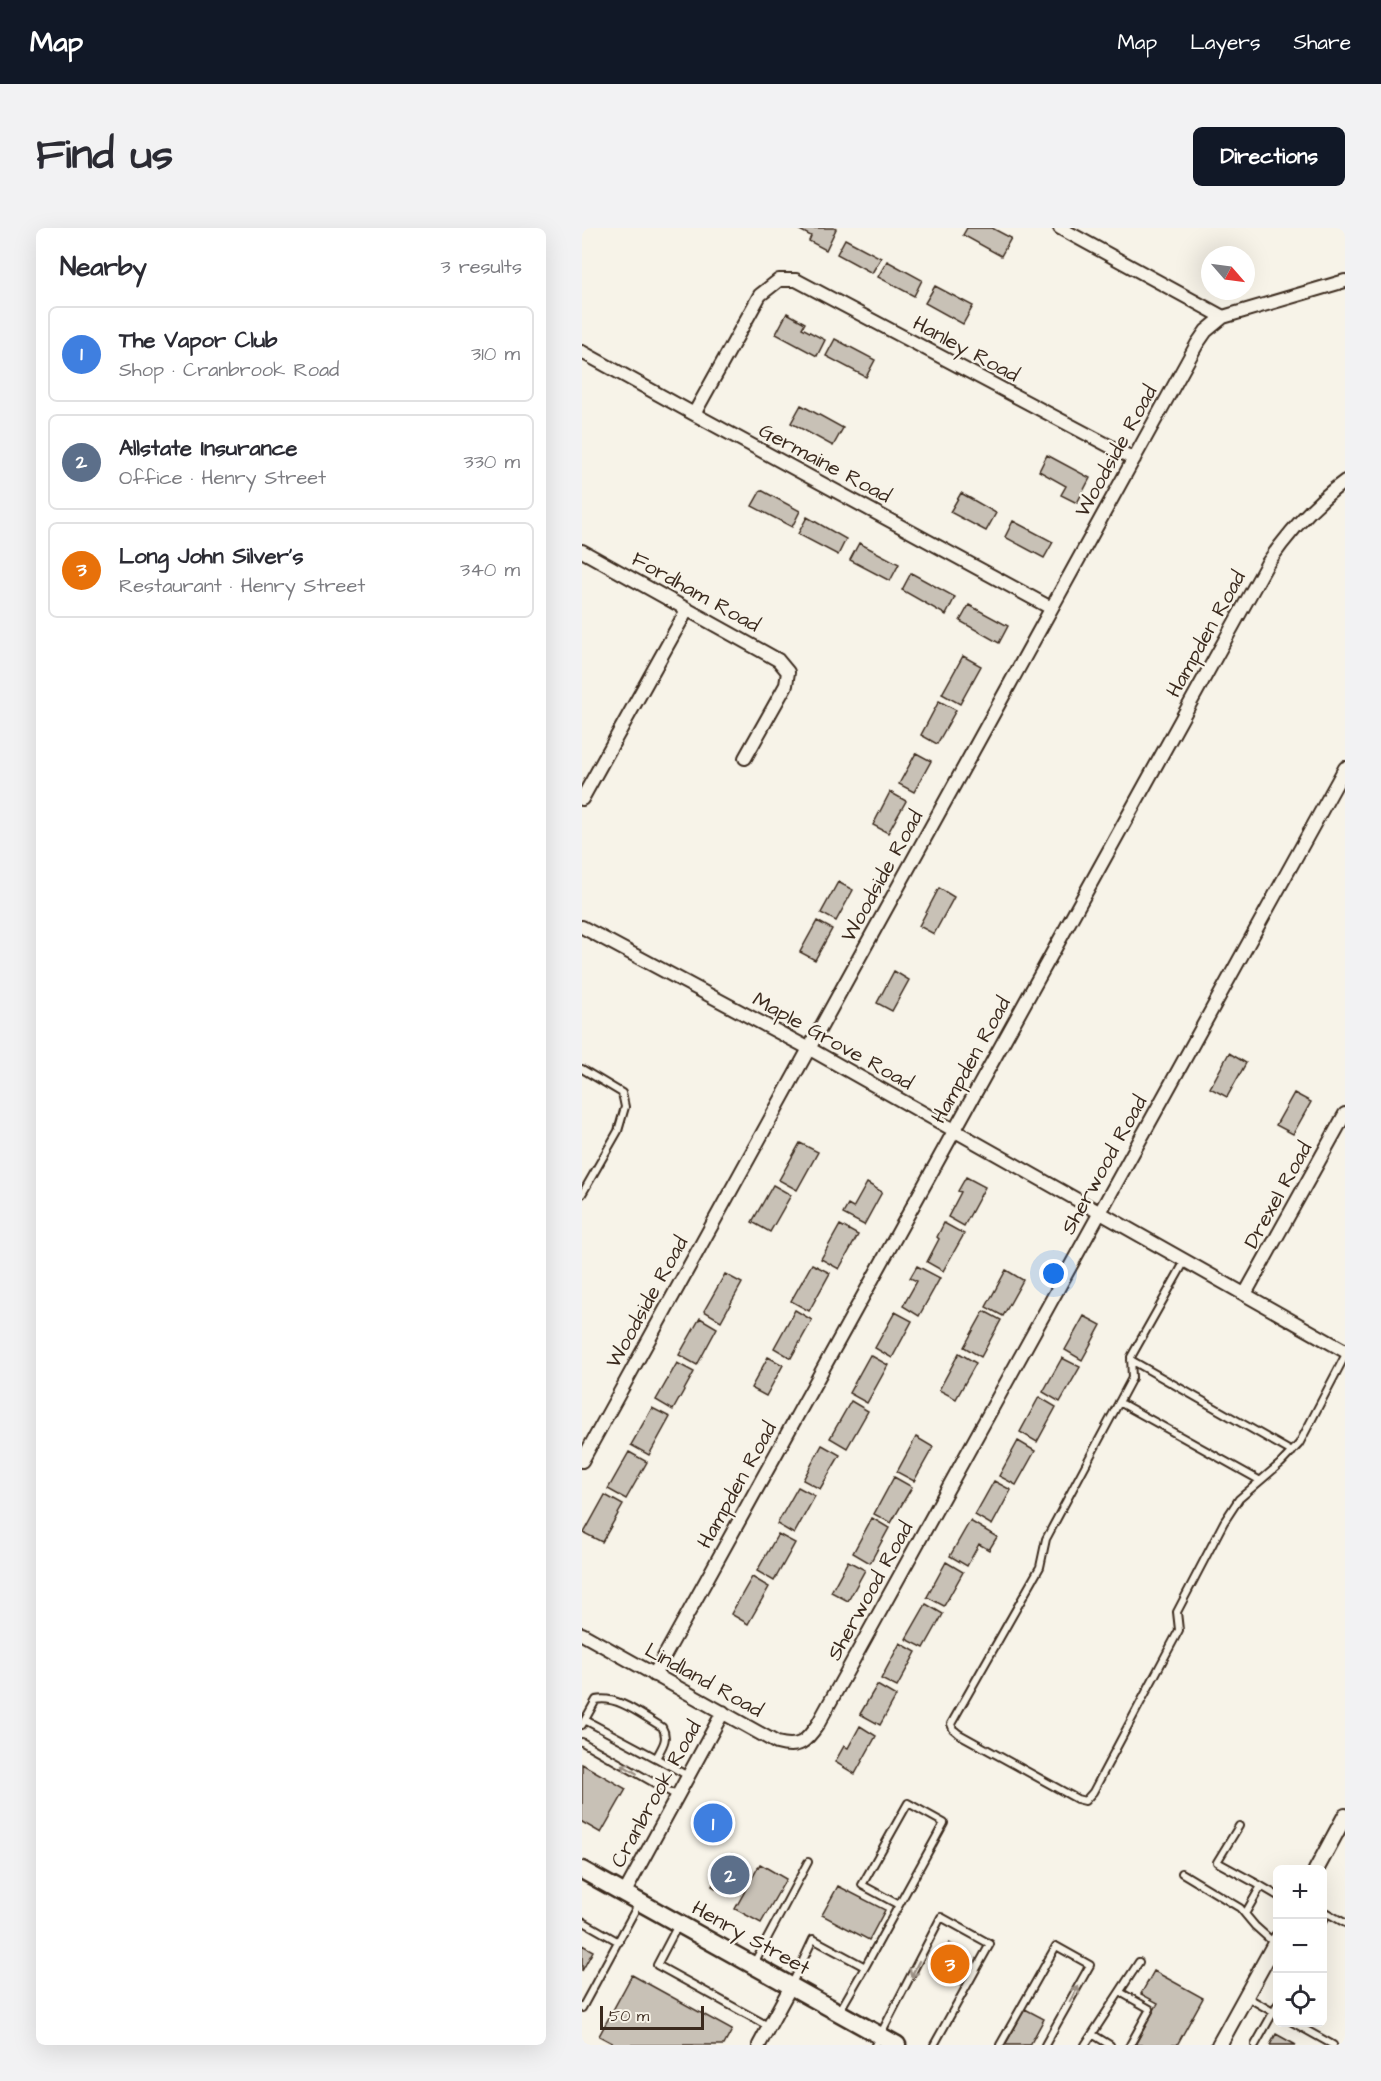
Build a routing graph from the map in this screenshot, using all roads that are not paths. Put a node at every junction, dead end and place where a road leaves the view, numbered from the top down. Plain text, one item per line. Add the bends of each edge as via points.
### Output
1 (1060, 228) edge
2 (1345, 281) edge
3 (1223, 317) junction
4 (582, 351) edge
5 (694, 414) junction
6 (1134, 459) junction
7 (1345, 481) edge
8 (582, 550) edge
9 (1051, 608) junction
10 (687, 610) junction
11 (745, 758) dead end
12 (1345, 768) edge
13 (582, 799) edge
14 (582, 927) edge
15 (810, 1049) junction
16 (582, 1069) edge
17 (1345, 1114) edge
18 (955, 1131) junction
19 (582, 1194) edge
20 (1100, 1213) junction
21 (1186, 1260) junction
22 (1245, 1294) junction
23 (1345, 1351) edge
24 (1345, 1356) edge
25 (1131, 1360) junction
26 (1119, 1402) junction
27 (1292, 1452) junction
28 (582, 1461) edge
29 (1259, 1480) junction
30 (582, 1634) edge
31 (654, 1675) junction
32 (723, 1712) junction
33 (584, 1722) edge
34 (809, 1737) joint
35 (582, 1742) edge
36 (656, 1758) junction
37 (687, 1776) junction
38 (677, 1796) junction
39 (1345, 1816) edge
40 (1239, 1826) dead end
41 (808, 1862) dead end
42 (1318, 1865) edge
43 (582, 1870) edge
44 (1182, 1873) dead end
45 (1261, 1886) junction
46 (1273, 1893) edge
47 (624, 1894) junction
48 (639, 1902) junction
49 (899, 1905) junction
50 (1327, 1913) edge
51 (1245, 1914) junction
52 (582, 1921) edge
53 (1345, 1923) edge
54 (679, 1924) junction
55 (1273, 1939) edge
56 (619, 1942) junction
57 (1273, 1947) edge
58 (1139, 1962) dead end
59 (753, 1965) junction
60 (865, 1967) junction
61 (791, 1986) junction
62 (1120, 1992) junction
63 (1246, 1997) junction
64 (582, 2008) edge
65 (1273, 2012) edge
66 (839, 2013) junction
67 (1273, 2016) edge
68 (769, 2027) junction
69 (1301, 2027) edge
70 (1092, 2034) junction
71 (878, 2040) edge
72 (759, 2045) edge
73 (897, 2045) edge
74 (934, 2045) edge
75 (1000, 2045) edge
76 (1046, 2045) edge
77 (1085, 2045) edge
78 (1110, 2045) edge
79 (1130, 2045) edge
80 (1219, 2045) edge
81 (1255, 2045) edge
82 (1333, 2045) edge

1 - 3 street
2 - 3 street
3 - 6 street, Woodside Road via 1197,344
4 - 5 street, Germaine Road
5 - 6 street, Hanley Road via 760,295 779,280 796,280
5 - 9 street, Germaine Road
6 - 9 street, Woodside Road
7 - 18 street, Hampden Road via 1299,521 1267,564
8 - 10 street, Fordham Road
9 - 15 street, Woodside Road
10 - 11 street, Fordham Road via 778,660 788,672 786,685
10 - 13 street
12 - 20 street, Sherwood Road
14 - 15 street, Maple Grove Road
15 - 18 street, Maple Grove Road
15 - 28 street, Woodside Road
16 - 19 lane via 622,1093 624,1107 618,1131
17 - 22 street, Drexel Road
18 - 20 street, Maple Grove Road
18 - 31 street, Hampden Road
20 - 21 street, Maple Grove Road
20 - 34 street, Sherwood Road
21 - 22 street, Maple Grove Road
21 - 25 lane
22 - 23 street, Maple Grove Road
24 - 27 lane
25 - 26 lane via 1132,1378
25 - 27 lane
26 - 29 lane
26 - 29 lane via 1046,1539 1040,1567 951,1724 969,1739 1085,1801 1179,1630 1177,1612 1224,1522 1239,1499
27 - 29 lane
30 - 31 street, Lindland Road
31 - 32 street, Lindland Road
32 - 34 street, Lindland Road via 789,1747
32 - 37 street, Cranbrook Road
33 - 36 lane
33 - 36 lane via 596,1700 613,1700 662,1727 665,1742
38 -> 35 lane
36 - 37 lane
37 - 38 street, Cranbrook Road
38 - 47 street, Cranbrook Road
39 - 42 street
40 - 45 lane via 1217,1862
41 - 59 lane
43 - 47 main road, Henry Street
44 - 51 lane
45 - 46 lane
45 - 51 lane
47 - 48 main road, Henry Street
48 - 54 main road, Henry Street
48 - 56 lane
49 - 49 lane via 944,1823 908,1803 862,1885
49 - 60 lane
50 - 53 lane
51 - 55 lane
52 - 56 lane
54 - 59 main road, Henry Street
54 - 68 lane via 657,1965
56 - 64 lane
57 - 63 street
58 - 62 lane
59 - 61 main road, Henry Street
60 - 61 lane via 813,1939
60 - 66 lane
61 - 66 main road, Henry Street
61 - 68 street
62 - 70 lane
62 - 79 lane via 1150,2009
63 - 65 lane
63 - 80 street
66 - 71 main road, Henry Street
67 - 81 lane
68 - 72 street
69 - 82 lane
70 - 77 lane
70 - 78 lane
71 - 73 main road, Henry Street
74 -> 71 lane via 990,1944 941,1917
76 -> 75 lane via 1090,1965 1056,1946

